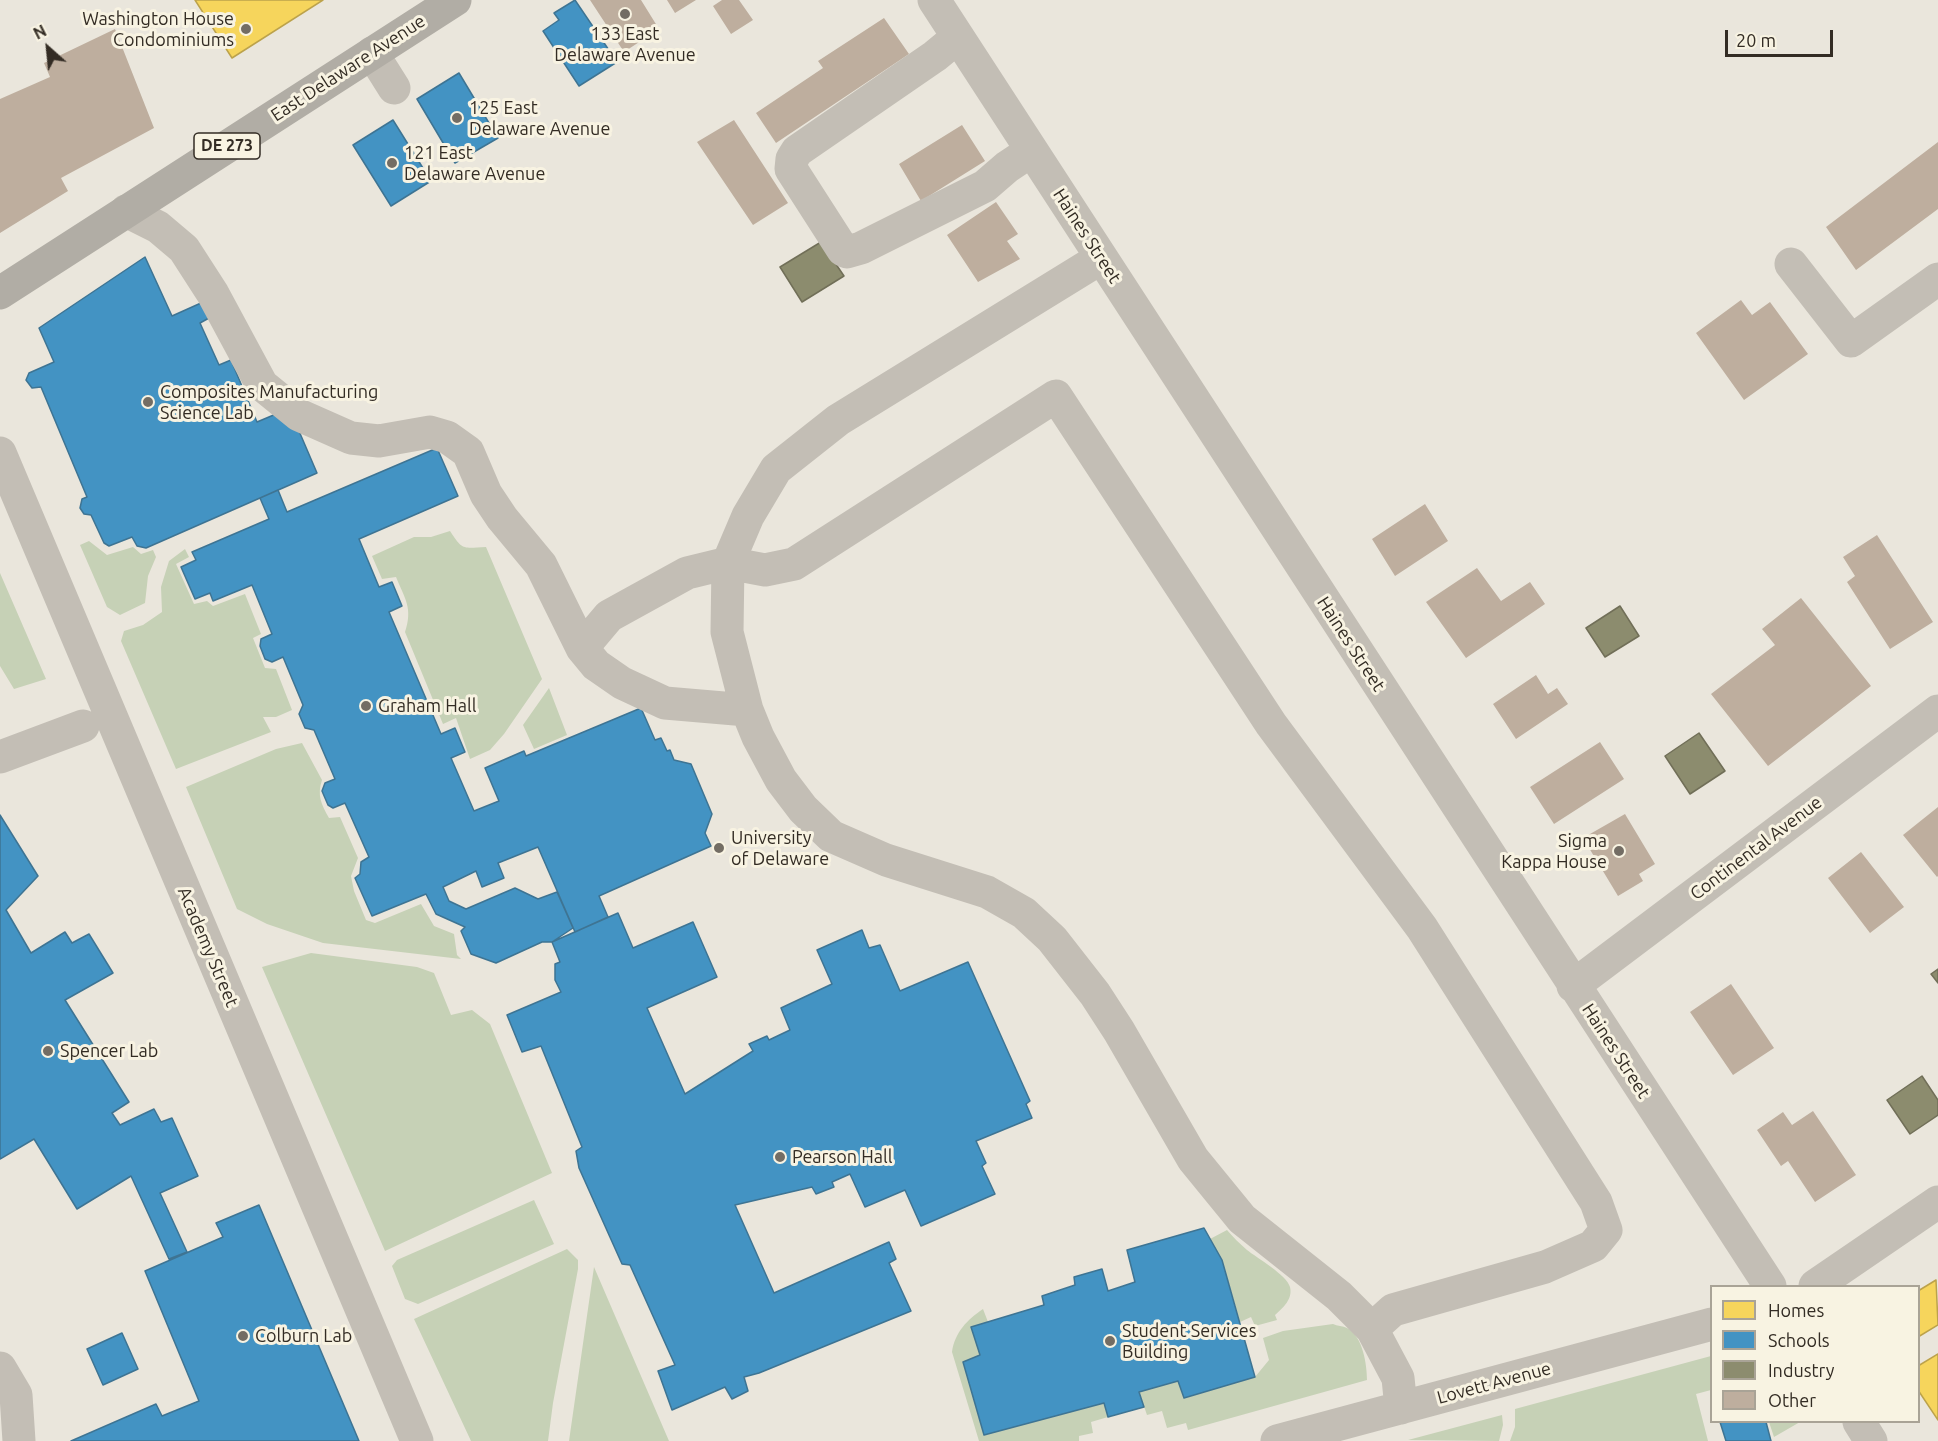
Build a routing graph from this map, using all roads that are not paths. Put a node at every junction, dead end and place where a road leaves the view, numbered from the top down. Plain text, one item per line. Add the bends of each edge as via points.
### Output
1 (934, 0) edge
2 (441, 4) edge
3 (958, 38) junction
4 (372, 53) junction
5 (394, 88) dead end
6 (1031, 151) junction
7 (126, 211) junction
8 (1101, 258) junction
9 (1791, 264) dead end
10 (1938, 279) edge
11 (0, 293) edge
12 (0, 453) edge
13 (728, 563) junction
14 (582, 648) junction
15 (747, 710) junction
16 (1938, 711) edge
17 (83, 726) dead end
18 (0, 757) edge
19 (1573, 986) junction
20 (1938, 1202) edge
21 (1769, 1285) edge
22 (1818, 1285) edge
23 (1710, 1325) edge
24 (1372, 1329) junction
25 (0, 1368) edge
26 (1401, 1408) junction
27 (1860, 1423) edge
28 (1321, 1435) edge
29 (19, 1441) edge
30 (417, 1441) edge
31 (1277, 1441) edge
32 (1871, 1441) edge

1 - 3 street, Haines Street
2 - 4 main road, East Delaware Avenue / DE 273
3 - 6 street, Haines Street
3 - 6 street via 797,151 792,159 791,169 843,250 847,252 878,240 985,186
4 - 5 street
4 - 7 main road, East Delaware Avenue / DE 273
6 - 8 street, Haines Street
7 - 11 main road, East Delaware Avenue / DE 273
7 - 14 street via 158,227 184,249 262,385 299,415 351,438 379,441 430,432 447,437 468,452 486,494 541,565
8 - 13 street via 838,420 777,469 748,516
8 - 19 street, Haines Street
9 - 10 street via 1851,340
12 - 30 street, Academy Street
13 - 14 street via 687,573 609,616
13 - 15 street via 727,632
13 - 24 street via 765,570 794,564 1056,396 1271,724 1422,928 1596,1202 1606,1230 1593,1246 1545,1267 1393,1310
14 - 15 street via 596,665 622,683 665,703
15 - 24 street via 781,780 831,836 886,860 987,892 1024,913 1052,939 1119,1031 1193,1159 1242,1219 1339,1296
16 - 19 street, Continental Avenue
17 - 18 street
19 - 21 street, Haines Street
20 - 22 street
23 - 26 street, Lovett Avenue
24 - 26 street via 1398,1378
25 - 29 street via 16,1395
26 - 28 street, Lovett Avenue
27 - 32 street
28 - 31 street, Lovett Avenue

